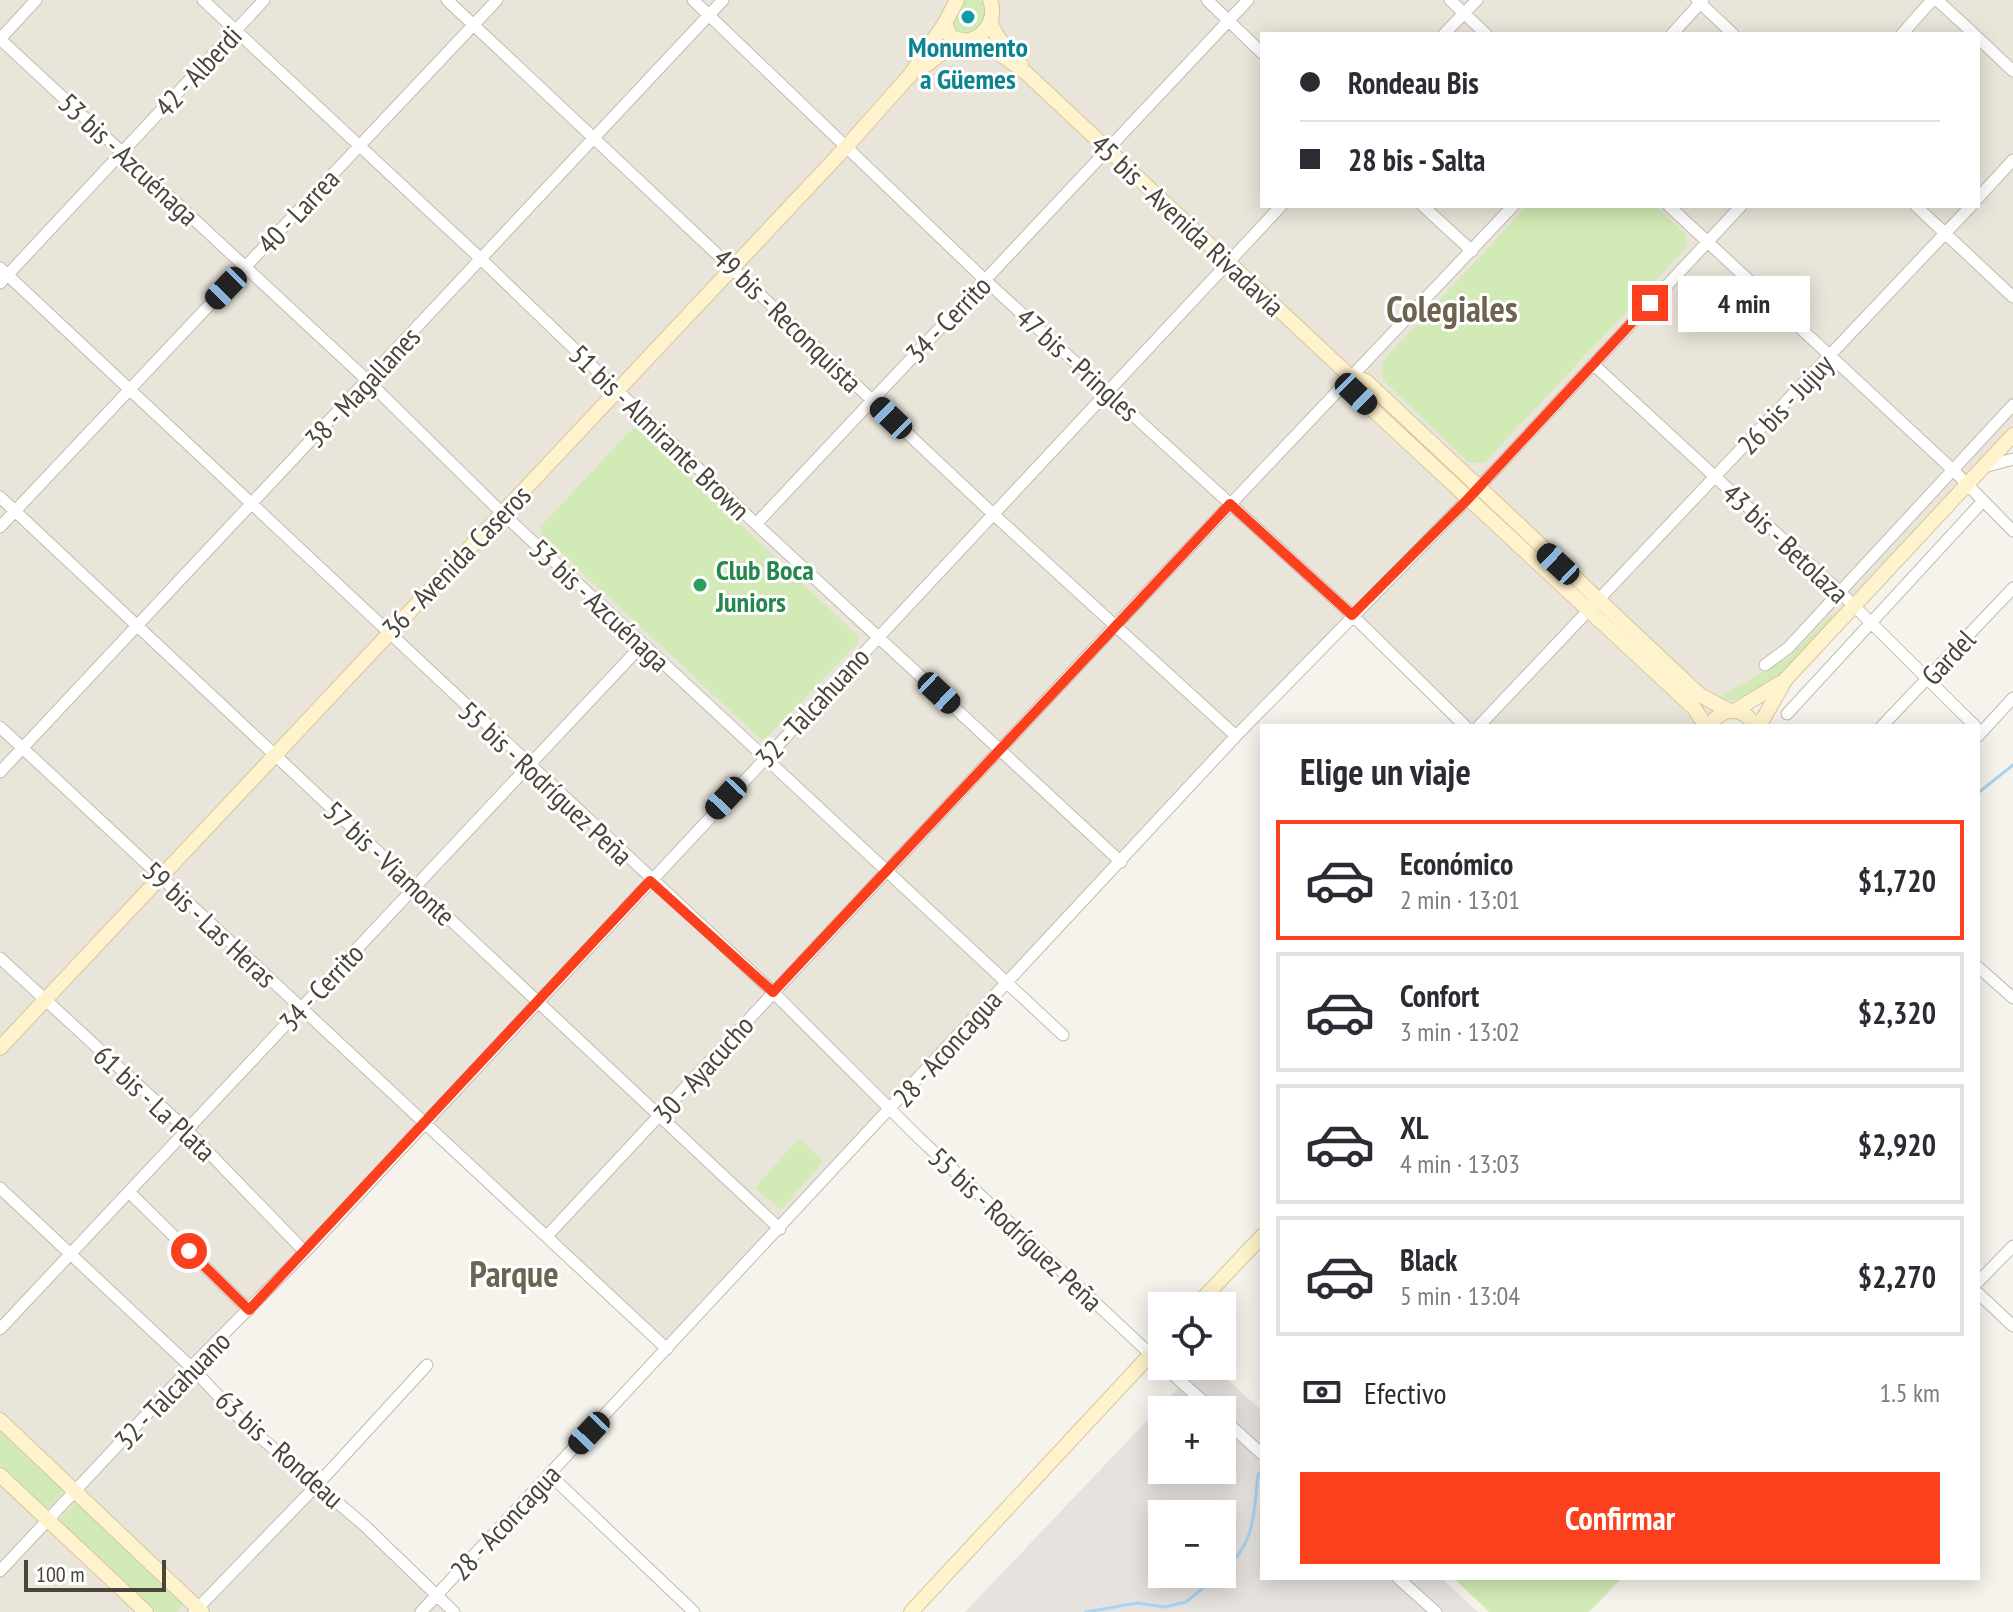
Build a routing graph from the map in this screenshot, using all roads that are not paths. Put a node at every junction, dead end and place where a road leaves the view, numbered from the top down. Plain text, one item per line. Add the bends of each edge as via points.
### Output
1 (36, 0) edge
2 (203, 0) edge
3 (264, 0) edge
4 (447, 0) edge
5 (497, 0) edge
6 (693, 0) edge
7 (723, 0) edge
8 (990, 0) edge
9 (998, 0) edge
10 (1207, 0) edge
11 (1248, 0) edge
12 (1450, 0) edge
13 (1477, 0) edge
14 (1935, 0) edge
15 (1700, 1) edge
16 (948, 8) edge
17 (1464, 13) junction
18 (709, 14) junction
19 (991, 20) junction
20 (1229, 21) junction
21 (474, 25) junction
22 (235, 31) junction
23 (1446, 32) edge
24 (1484, 32) edge
25 (1674, 32) edge
26 (1731, 32) edge
27 (1904, 32) edge
28 (1971, 32) edge
29 (0, 39) edge
30 (969, 40) junction
31 (1980, 40) edge
32 (1260, 51) edge
33 (2013, 71) edge
34 (1025, 72) junction
35 (911, 74) junction
36 (595, 138) junction
37 (357, 146) junction
38 (847, 146) junction
39 (1108, 149) junction
40 (122, 153) junction
41 (2013, 160) edge
42 (1980, 196) edge
43 (1279, 208) edge
44 (1425, 208) edge
45 (1511, 208) edge
46 (1671, 208) edge
47 (1739, 208) edge
48 (1918, 208) edge
49 (1969, 208) edge
50 (1946, 234) junction
51 (1707, 242) junction
52 (1472, 251) junction
53 (481, 259) junction
54 (1228, 262) junction
55 (245, 268) junction
56 (734, 268) junction
57 (3, 275) edge
58 (985, 280) junction
59 (2013, 297) edge
60 (1830, 357) junction
61 (1593, 364) junction
62 (1351, 377) junction
63 (368, 381) junction
64 (130, 389) junction
65 (617, 390) junction
66 (1109, 391) junction
67 (871, 399) junction
68 (2013, 405) edge
69 (2013, 435) edge
70 (2013, 459) edge
71 (1984, 467) junction
72 (1953, 470) junction
73 (1715, 478) junction
74 (1966, 486) junction
75 (1477, 488) junction
76 (0, 497) edge
77 (1467, 500) junction
78 (1983, 501) junction
79 (1230, 504) junction
80 (251, 505) junction
81 (15, 511) junction
82 (502, 513) junction
83 (992, 513) junction
84 (756, 524) junction
85 (0, 527) edge
86 (2013, 531) edge
87 (2013, 588) edge
88 (1840, 592) junction
89 (1853, 606) junction
90 (1594, 607) junction
91 (1352, 615) junction
92 (1116, 625) junction
93 (1870, 625) junction
94 (135, 626) junction
95 (386, 633) junction
96 (879, 637) junction
97 (642, 645) junction
98 (1765, 665) dead end
99 (1786, 679) junction
100 (1926, 681) junction
101 (2013, 698) edge
102 (1732, 710) junction
103 (1787, 714) dead end
104 (1463, 724) edge
105 (1481, 724) edge
106 (1706, 724) edge
107 (1710, 724) edge
108 (1755, 724) edge
109 (1758, 724) edge
110 (1884, 724) edge
111 (1971, 724) edge
112 (0, 727) edge
113 (1980, 729) edge
114 (1236, 736) junction
115 (22, 749) junction
116 (1000, 750) junction
117 (764, 757) junction
118 (275, 758) junction
119 (529, 766) junction
120 (0, 772) edge
121 (1121, 862) junction
122 (887, 871) junction
123 (161, 878) junction
124 (650, 881) junction
125 (416, 887) junction
126 (0, 958) edge
127 (1980, 969) edge
128 (1006, 985) junction
129 (773, 992) junction
130 (2013, 998) edge
131 (44, 999) junction
132 (538, 1001) junction
133 (300, 1009) junction
134 (1063, 1035) dead end
135 (0, 1048) edge
136 (891, 1110) junction
137 (660, 1117) junction
138 (422, 1123) junction
139 (187, 1130) junction
140 (0, 1188) edge
141 (130, 1193) junction
142 (780, 1229) junction
143 (547, 1236) junction
144 (1260, 1238) edge
145 (2013, 1246) edge
146 (305, 1252) junction
147 (70, 1255) junction
148 (1980, 1280) edge
149 (1209, 1292) edge
150 (1980, 1295) edge
151 (249, 1310) junction
152 (2013, 1326) edge
153 (0, 1329) edge
154 (667, 1349) junction
155 (1148, 1352) edge
156 (427, 1365) dead end
157 (191, 1367) junction
158 (1148, 1373) edge
159 (1179, 1380) edge
160 (1197, 1396) edge
161 (0, 1420) edge
162 (1236, 1431) edge
163 (1260, 1452) edge
164 (549, 1474) junction
165 (0, 1475) edge
166 (318, 1484) junction
167 (76, 1491) junction
168 (48, 1520) junction
169 (0, 1571) edge
170 (1400, 1580) edge
171 (436, 1595) junction
172 (198, 1611) edge
173 (146, 1612) edge
174 (421, 1612) edge
175 (454, 1612) edge
176 (694, 1612) edge
177 (911, 1612) edge
178 (1436, 1612) edge

1 - 29 street
2 - 22 street, 51 bis - Almirante Brown
3 - 22 street, 42 - Alberdi
4 - 21 street, 49 bis - Reconquista
5 - 21 street, 40 - Larrea
6 - 18 street, 47 bis - Pringles
7 - 18 street, 38 - Magallanes
8 - 19 main road
9 - 19 main road
10 - 20 street
11 - 20 street, 34 - Cerrito
12 - 17 street
13 - 17 street
14 - 27 street
14 - 28 street
15 - 25 street
15 - 26 street
16 - 30 main road, 45 bis - Avenida Rivadavia via 950,36
16 - 35 main road, 36 - Avenida Caseros
17 - 23 street
17 - 24 street
18 - 36 street, 38 - Magallanes
18 - 38 street, 47 bis - Pringles
19 - 30 main road, 36 - Avenida Caseros via 980,36
19 - 34 main road, 45 bis - Avenida Rivadavia
20 - 32 street
20 - 39 street, 34 - Cerrito
21 - 36 street, 49 bis - Reconquista
21 - 37 street, 40 - Larrea
22 - 37 street, 51 bis - Almirante Brown
22 - 40 street, 42 - Alberdi
29 - 40 street, 53 bis - Azcuénaga
30 - 34 main road, 45 bis - Avenida Rivadavia via 987,45
30 - 35 main road, 36 - Avenida Caseros
31 - 33 street
34 - 39 main road, 45 bis - Avenida Rivadavia
35 - 38 main road, 36 - Avenida Caseros
36 - 53 street, 38 - Magallanes
36 - 56 street, 49 bis - Reconquista
37 - 53 street, 51 bis - Almirante Brown
37 - 55 street, 40 - Larrea
38 - 56 main road, 36 - Avenida Caseros
38 - 58 street, 47 bis - Pringles
39 - 54 main road, 45 bis - Avenida Rivadavia
39 - 58 street, 34 - Cerrito
40 - 55 street, 53 bis - Azcuénaga
40 - 57 street, 42 - Alberdi
41 - 42 street
43 - 54 street, 32 - Talcahuano
44 - 52 street
45 - 52 street, 30 - Ayacucho
46 - 51 street
47 - 51 street, 28 - Aconcagua
48 - 50 street
49 - 50 street, 26 bis - Jujuy
50 - 59 street
50 - 60 street, 26 bis - Jujuy
51 - 60 street
51 - 61 street, 28 - Aconcagua
52 - 62 street, 30 - Ayacucho
53 - 63 street, 38 - Magallanes
53 - 65 street, 51 bis - Almirante Brown
54 - 62 main road, 45 bis - Avenida Rivadavia
54 - 66 street, 32 - Talcahuano
55 - 63 street, 53 bis - Azcuénaga
55 - 64 street, 40 - Larrea
56 - 65 main road, 36 - Avenida Caseros
56 - 67 street, 49 bis - Reconquista
57 - 64 street, 55 bis - Rodríguez Peña
58 - 66 street, 47 bis - Pringles
58 - 67 street, 34 - Cerrito
60 - 72 street
60 - 73 street, 26 bis - Jujuy
61 - 73 street, 43 bis - Betolaza
61 - 75 street, 28 - Aconcagua
62 - 75 main road, 45 bis - Avenida Rivadavia via 1366,381
62 - 77 main road, 45 bis - Avenida Rivadavia via 1356,394
62 - 79 street, 30 - Ayacucho
63 - 80 street, 38 - Magallanes
63 - 82 street, 53 bis - Azcuénaga
64 - 80 street, 55 bis - Rodríguez Peña
64 - 81 street, 40 - Larrea
65 - 82 main road, 36 - Avenida Caseros
65 - 84 street, 51 bis - Almirante Brown
66 - 79 street, 47 bis - Pringles
66 - 83 street, 32 - Talcahuano
67 - 83 street, 49 bis - Reconquista
67 - 84 street, 34 - Cerrito
68 - 72 street
69 - 71 main road
70 - 71 street
71 - 74 main road
72 - 74 street
72 - 88 street
73 - 88 street, 43 bis - Betolaza
73 - 90 street, 26 bis - Jujuy
74 - 78 street
74 - 89 main road
75 - 77 street, 28 - Aconcagua
75 - 90 main road, 45 bis - Avenida Rivadavia
76 - 81 street, 57 bis - Viamonte
77 - 90 main road, 45 bis - Avenida Rivadavia
77 - 91 street, 28 - Aconcagua
78 - 86 street
78 - 93 street
79 - 91 street, 47 bis - Pringles
79 - 92 street, 30 - Ayacucho
80 - 94 street, 38 - Magallanes
80 - 95 street, 55 bis - Rodríguez Peña
81 - 85 street, 40 - Larrea
81 - 94 street, 57 bis - Viamonte
82 - 95 main road, 36 - Avenida Caseros
82 - 97 street, 53 bis - Azcuénaga
83 - 92 street, 49 bis - Reconquista
83 - 96 street, 32 - Talcahuano
84 - 96 street, 51 bis - Almirante Brown
87 - 100 street, Gardel
88 - 89 street, 43 bis - Betolaza
88 - 98 street
89 - 93 street, 43 bis - Betolaza
89 - 99 main road
90 - 102 main road, 45 bis - Avenida Rivadavia via 1700,695
90 - 105 street, 26 bis - Jujuy
90 - 106 main road, 45 bis - Avenida Rivadavia
91 - 104 street, 47 bis - Pringles
91 - 114 street, 28 - Aconcagua
92 - 114 street, 49 bis - Reconquista
92 - 116 street, 30 - Ayacucho
93 - 100 street, 43 bis - Betolaza
93 - 103 street
94 - 115 street, 38 - Magallanes
94 - 118 street, 57 bis - Viamonte
95 - 118 main road, 36 - Avenida Caseros
95 - 119 street, 55 bis - Rodríguez Peña
96 - 116 street, 51 bis - Almirante Brown
96 - 117 street, 32 - Talcahuano
97 - 117 street, 53 bis - Azcuénaga
97 - 119 street, 34 - Cerrito
99 - 102 main road
99 - 109 main road
100 - 110 street, Gardel
100 - 111 street, 43 bis - Betolaza
101 - 113 street
102 - 107 main road
102 - 108 main road, 45 bis - Avenida Rivadavia
112 - 115 street, 59 bis - Las Heras
114 - 121 street, 28 - Aconcagua
115 - 120 street, 38 - Magallanes
115 - 123 street, 59 bis - Las Heras
116 - 121 street, 51 bis - Almirante Brown
116 - 122 street, 30 - Ayacucho
117 - 122 street, 53 bis - Azcuénaga
117 - 124 street, 32 - Talcahuano
118 - 123 main road, 36 - Avenida Caseros
118 - 125 street, 57 bis - Viamonte
119 - 124 street, 55 bis - Rodríguez Peña
119 - 125 street, 34 - Cerrito
121 - 128 street, 28 - Aconcagua
122 - 128 street, 53 bis - Azcuénaga
122 - 129 street, 30 - Ayacucho
123 - 131 main road, 36 - Avenida Caseros
123 - 133 street, 59 bis - Las Heras
124 - 129 street, 55 bis - Rodríguez Peña
124 - 132 street, 32 - Talcahuano
125 - 132 street, 57 bis - Viamonte
125 - 133 street, 34 - Cerrito
126 - 131 street, 61 bis - La Plata
127 - 130 street
128 - 134 street, 53 bis - Azcuénaga
128 - 136 street, 28 - Aconcagua
129 - 136 street, 55 bis - Rodríguez Peña
129 - 137 street, 30 - Ayacucho
131 - 135 main road, 36 - Avenida Caseros
131 - 139 street, 61 bis - La Plata
132 - 137 street, 57 bis - Viamonte
132 - 138 street, 32 - Talcahuano
133 - 138 street, 59 bis - Las Heras
133 - 139 street, 34 - Cerrito
136 - 142 street, 28 - Aconcagua
136 - 155 street, 55 bis - Rodríguez Peña
137 - 142 street, 57 bis - Viamonte
137 - 143 street, 30 - Ayacucho
138 - 143 street, 59 bis - Las Heras
138 - 146 street, 32 - Talcahuano
139 - 141 street, 34 - Cerrito
139 - 146 street, 61 bis - La Plata
140 - 147 street, 63 bis - Rondeau
141 - 147 street, 34 - Cerrito
141 - 151 street
142 - 154 street, 28 - Aconcagua
143 - 154 street, 59 bis - Las Heras
144 - 149 main road
145 - 148 street
146 - 151 street, 32 - Talcahuano
147 - 153 street, 34 - Cerrito
147 - 157 street, 63 bis - Rondeau
150 - 152 street
151 - 157 street, 32 - Talcahuano
154 - 164 street, 28 - Aconcagua
156 - 166 street
157 - 166 street, 63 bis - Rondeau via 248,1427
157 - 167 street, 32 - Talcahuano
158 - 177 main road
159 - 160 street, 55 bis - Rodríguez Peña
161 - 167 main road
162 - 163 street
164 - 171 street, 28 - Aconcagua
164 - 176 street
165 - 168 main road
166 - 171 street, 63 bis - Rondeau
166 - 172 street
167 - 168 street, 32 - Talcahuano
167 - 172 main road
168 - 169 street, 32 - Talcahuano
168 - 173 main road
170 - 178 street
171 - 174 street, 28 - Aconcagua
171 - 175 street, 63 bis - Rondeau

